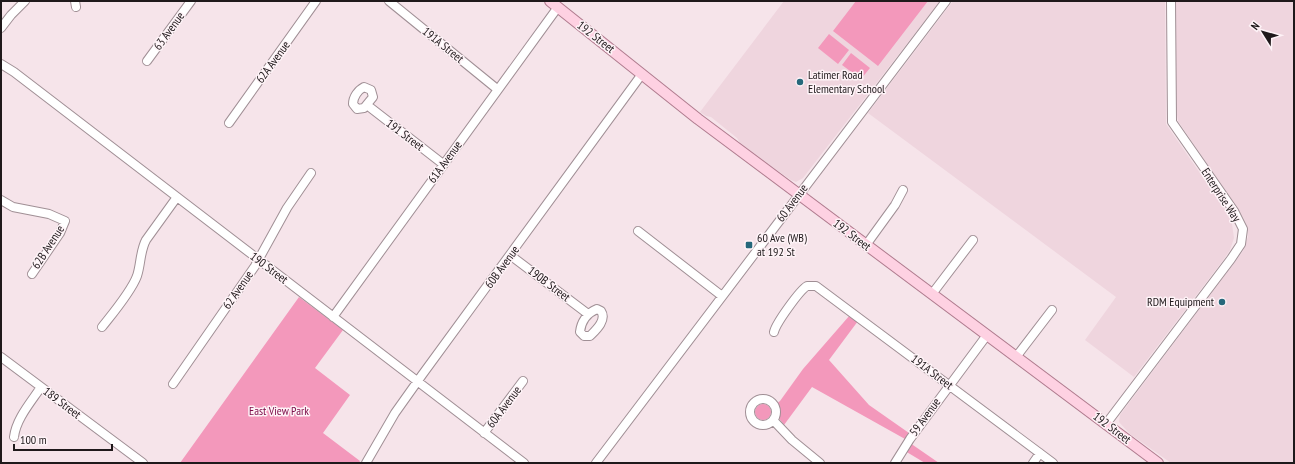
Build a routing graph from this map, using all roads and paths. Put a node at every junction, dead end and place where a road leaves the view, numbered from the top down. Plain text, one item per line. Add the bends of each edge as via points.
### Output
1 (25, 1) edge
2 (191, 1) edge
3 (316, 1) edge
4 (389, 1) edge
5 (946, 1) edge
6 (1171, 1) edge
7 (554, 4) edge
8 (1, 28) edge
9 (1, 60) edge
10 (147, 61) dead end
11 (1, 64) edge
12 (14, 72) junction
13 (642, 74) junction
14 (497, 89) junction
15 (367, 105) dead end
16 (229, 123) dead end
17 (443, 164) junction
18 (311, 173) dead end
19 (903, 190) dead end
20 (798, 194) junction
21 (177, 197) junction
22 (1, 200) edge
23 (638, 231) dead end
24 (973, 240) dead end
25 (866, 245) junction
26 (510, 255) junction
27 (259, 260) junction
28 (32, 274) dead end
29 (932, 294) junction
30 (722, 296) junction
31 (1052, 310) dead end
32 (588, 314) dead end
33 (333, 317) junction
34 (102, 327) dead end
35 (774, 332) dead end
36 (987, 335) junction
37 (1, 357) edge
38 (1016, 357) junction
39 (523, 381) dead end
40 (417, 382) junction
41 (173, 384) dead end
42 (950, 385) junction
43 (41, 387) junction
44 (773, 420) dead end
45 (1106, 424) junction
46 (484, 433) junction
47 (14, 437) dead end
48 (1040, 453) junction
49 (132, 455) junction
50 (126, 463) edge
51 (143, 463) edge
52 (366, 463) edge
53 (524, 463) edge
54 (596, 463) edge
55 (820, 463) edge
56 (895, 463) edge
57 (1032, 463) edge
58 (1053, 463) edge
59 (1158, 463) edge

1 - 8 street
2 - 10 street, 63 Avenue
3 - 16 street, 62A Avenue
4 - 14 street, 191A Street
5 - 20 street, 60 Avenue
6 - 45 street, Enterprise Way via 1172,122 1234,211 1242,228 1240,244
7 - 13 main road, 192 Street
7 - 14 street, 61A Avenue
9 - 12 street, 190 Street
11 - 12 street, 190 Street
12 - 21 street, 190 Street
13 - 20 main road, 192 Street
13 - 26 street, 60B Avenue
14 - 17 street, 61A Avenue
15 - 17 street, 191 Street
17 - 33 street, 61A Avenue
18 - 27 street, 62 Avenue via 287,208
19 - 25 street
20 - 25 main road, 192 Street
20 - 30 street, 60 Avenue
21 - 27 street, 190 Street
21 - 34 street via 146,240 142,247 137,276
22 - 28 street, 62B Avenue via 13,207 49,214 65,221 60,233
23 - 30 street
24 - 29 street
25 - 29 main road, 192 Street
26 - 32 street, 190B Street
26 - 40 street, 60B Avenue
27 - 33 street, 190 Street
27 - 41 street, 62 Avenue
29 - 36 main road, 192 Street
30 - 54 street, 60 Avenue
31 - 38 street
33 - 40 street, 190 Street
35 - 42 street, 191A Street via 802,290 807,286 816,286
36 - 38 main road, 192 Street
36 - 42 street, 59 Avenue
37 - 43 street, 189 Street
38 - 45 main road, 192 Street
39 - 46 street, 60A Avenue
40 - 46 street, 190 Street
40 - 52 street, 60B Avenue via 395,413
42 - 48 street, 191A Street
42 - 56 street, 59 Avenue
43 - 47 street via 19,420
43 - 49 street, 189 Street
44 - 55 street
45 - 59 main road, 192 Street
46 - 53 street, 190 Street
48 - 57 street
48 - 58 street, 191A Street
49 - 50 street
49 - 51 street, 189 Street

